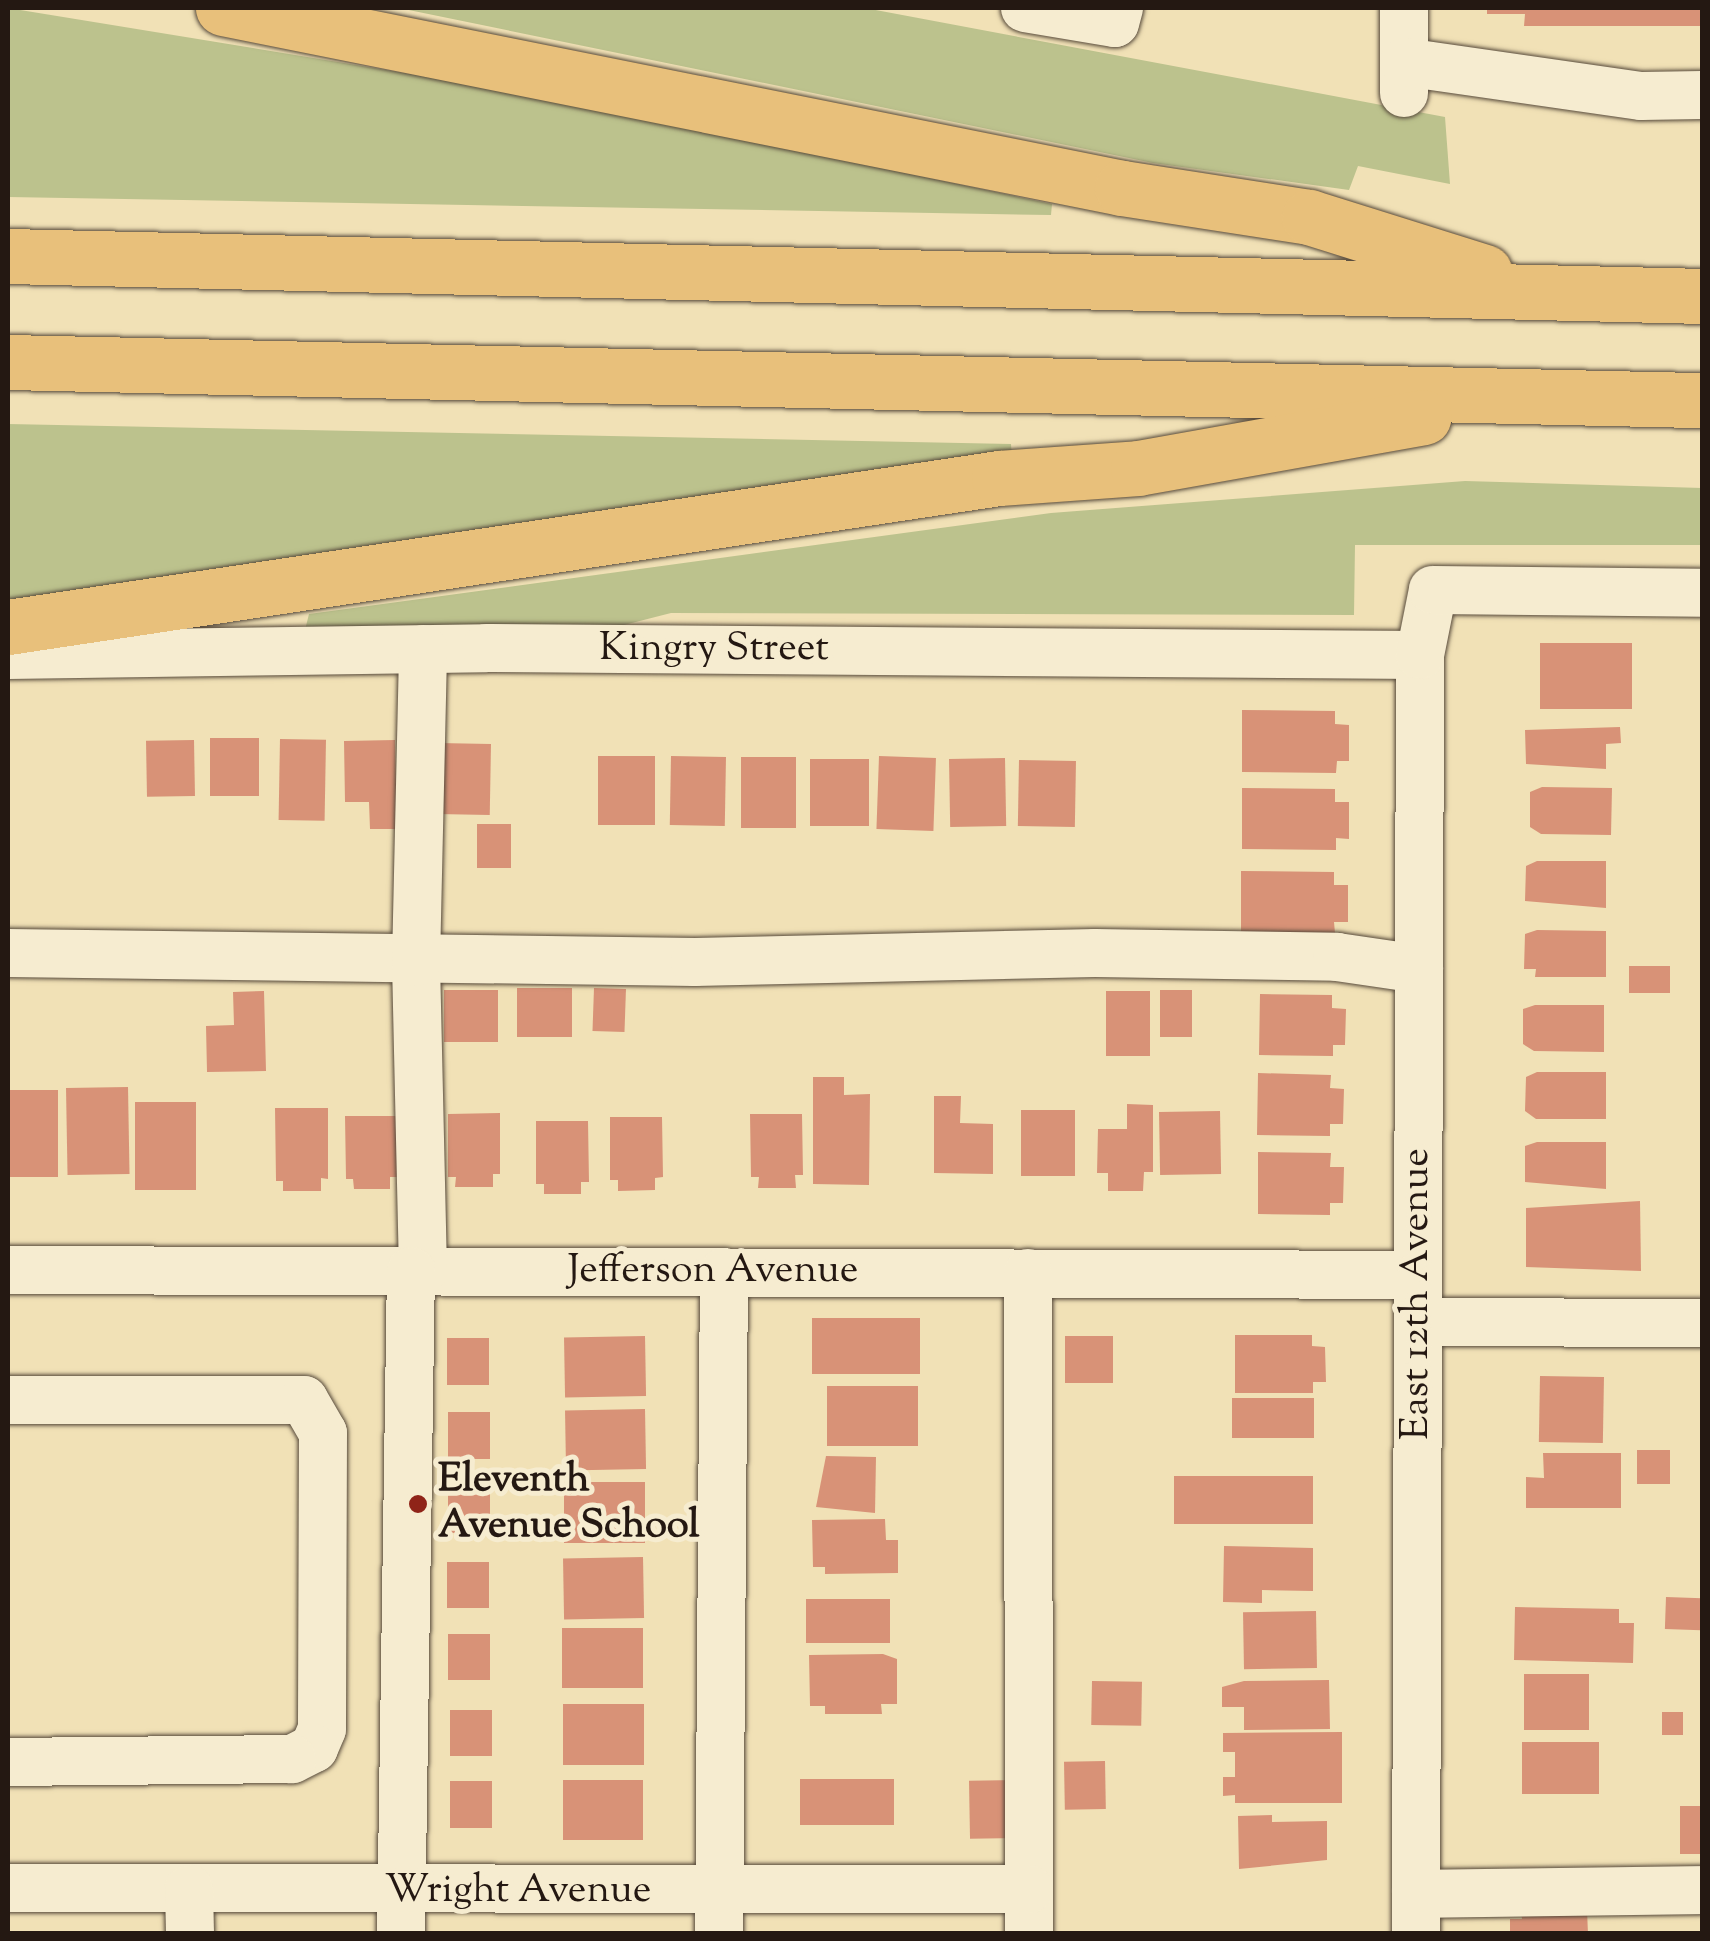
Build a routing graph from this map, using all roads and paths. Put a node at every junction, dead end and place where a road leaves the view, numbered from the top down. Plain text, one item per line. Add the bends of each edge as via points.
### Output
1 (223, 8) edge
2 (1025, 8) edge
3 (1119, 8) edge
4 (1404, 8) edge
5 (1702, 95) edge
6 (8, 256) edge
7 (1550, 292) junction
8 (1702, 296) edge
9 (8, 362) edge
10 (1543, 396) junction
11 (1702, 400) edge
12 (1702, 593) edge
13 (8, 627) edge
14 (424, 650) junction
15 (8, 654) edge
16 (1420, 655) junction
17 (8, 952) edge
18 (416, 962) junction
19 (1420, 969) junction
20 (8, 1270) edge
21 (417, 1271) junction
22 (724, 1272) junction
23 (1028, 1274) junction
24 (1418, 1276) junction
25 (1418, 1322) junction
26 (1702, 1323) edge
27 (8, 1400) edge
28 (8, 1762) edge
29 (8, 1888) edge
30 (1702, 1890) edge
31 (189, 1911) edge
32 (1029, 1911) edge
33 (401, 1912) edge
34 (719, 1913) edge
35 (1416, 1914) edge

1 - 7 highway via 1122,188 1309,217
2 - 3 street via 1115,23
4 - 5 street via 1404,78
6 - 7 highway
7 - 8 highway
9 - 10 highway
10 - 11 highway
10 - 13 highway via 1138,468 999,478
12 - 16 street, East 12th Avenue via 1432,590
14 - 15 street, Kingry Street
14 - 16 street, Kingry Street
14 - 18 street
16 - 19 street, East 12th Avenue
17 - 18 street
18 - 19 street via 1096,953 1337,957
18 - 21 street
19 - 24 street, East 12th Avenue
20 - 21 street, Jefferson Avenue
21 - 22 street, Jefferson Avenue
21 - 33 street
22 - 23 street, Jefferson Avenue
22 - 34 street
23 - 24 street, Jefferson Avenue
23 - 32 street
24 - 25 street, East 12th Avenue
25 - 26 street
25 - 35 street, East 12th Avenue
27 - 28 street via 304,1400 317,1414 323,1450 322,1728 314,1748 292,1759
29 - 31 street, Wright Avenue
30 - 35 street
31 - 33 street, Wright Avenue
32 - 34 street, Wright Avenue
33 - 34 street, Wright Avenue

